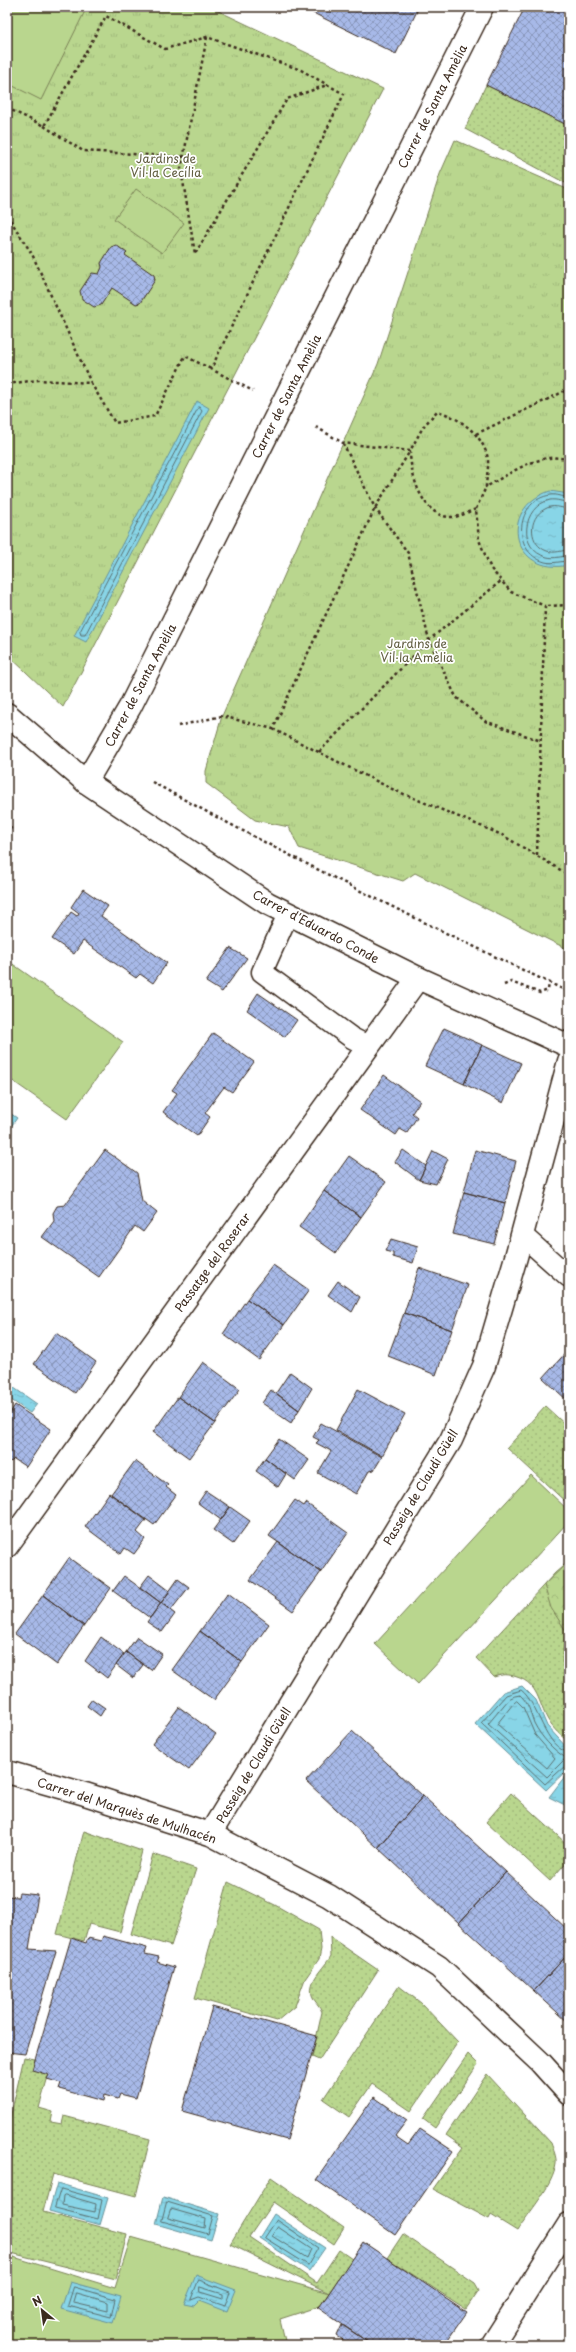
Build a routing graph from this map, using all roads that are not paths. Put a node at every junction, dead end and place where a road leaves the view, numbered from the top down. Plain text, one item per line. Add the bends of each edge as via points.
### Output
1 (482, 7) edge
2 (7, 714) edge
3 (86, 782) junction
4 (288, 914) junction
5 (418, 978) junction
6 (368, 1046) junction
7 (569, 1046) edge
8 (569, 1061) edge
9 (522, 1234) junction
10 (569, 1277) edge
11 (7, 1546) edge
12 (7, 1772) edge
13 (210, 1834) junction
14 (569, 2094) edge
15 (569, 2224) edge
16 (492, 2345) edge

1 - 3 street, Carrer de Santa Amèlia via 130,707
2 - 3 street, Carrer d'Eduardo Conde
3 - 4 street, Carrer d'Eduardo Conde via 267,903
4 - 5 street, Carrer d'Eduardo Conde
4 - 6 lane via 262,972 352,1038
5 - 6 street, Passatge del Roserar
5 - 7 street, Carrer d'Eduardo Conde
6 - 11 street, Passatge del Roserar
8 - 9 street, Passeig de Claudi Güell
9 - 10 lane
9 - 13 street, Passeig de Claudi Güell via 484,1366 450,1440
12 - 13 street, Carrer del Marquès de Mulhacén
13 - 14 street, Carrer del Marquès de Mulhacén via 329,1896 439,1966 541,2063
15 - 16 street

